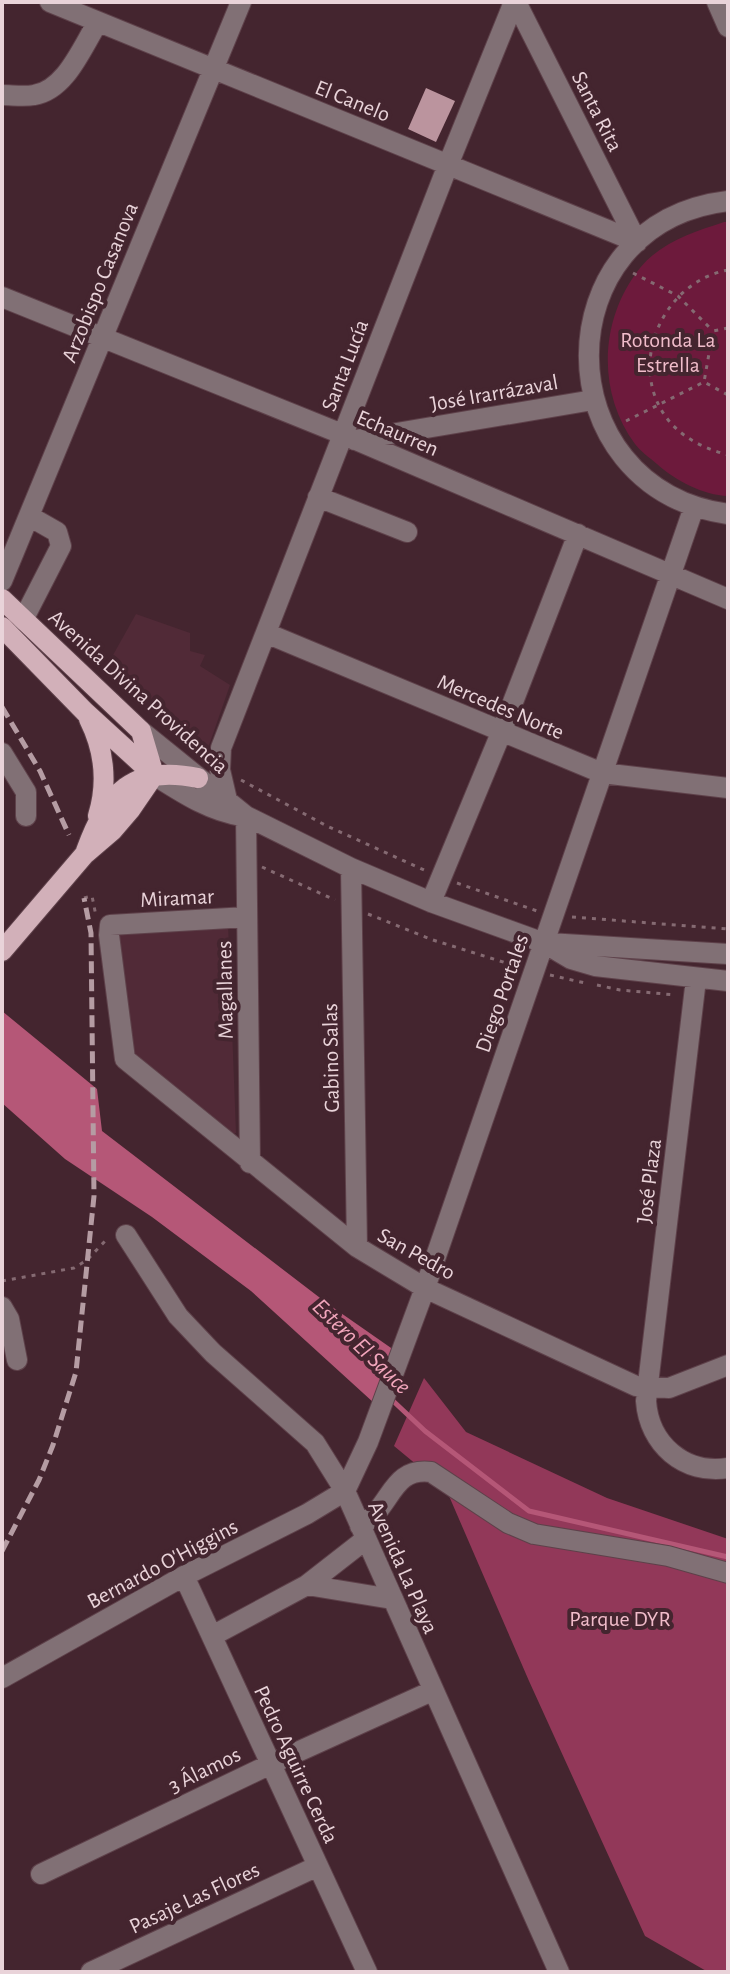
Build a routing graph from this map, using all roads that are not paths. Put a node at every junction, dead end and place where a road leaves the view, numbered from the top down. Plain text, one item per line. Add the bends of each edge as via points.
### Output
1 (50, 2) edge
2 (241, 2) edge
3 (515, 2) edge
4 (717, 2) edge
5 (98, 22) junction
6 (728, 27) edge
7 (213, 69) junction
8 (2, 95) edge
9 (448, 165) junction
10 (728, 201) edge
11 (637, 242) junction
12 (2, 297) edge
13 (102, 337) junction
14 (593, 400) junction
15 (349, 437) junction
16 (318, 497) junction
17 (694, 507) junction
18 (728, 514) edge
19 (29, 516) junction
20 (407, 532) dead end
21 (578, 534) junction
22 (671, 574) junction
23 (2, 581) edge
24 (2, 599) edge
25 (728, 599) edge
26 (23, 620) junction
27 (2, 627) edge
28 (266, 633) junction
29 (85, 712) junction
30 (141, 731) junction
31 (501, 733) junction
32 (221, 748) junction
33 (2, 753) edge
34 (602, 773) junction
35 (154, 775) junction
36 (193, 775) junction
37 (728, 788) edge
38 (227, 800) junction
39 (26, 816) dead end
40 (246, 816) junction
41 (96, 824) junction
42 (84, 855) junction
43 (351, 868) junction
44 (431, 902) junction
45 (247, 917) junction
46 (544, 943) junction
47 (2, 951) edge
48 (728, 954) edge
49 (728, 981) edge
50 (695, 988) junction
51 (125, 1059) joint
52 (250, 1163) junction
53 (126, 1235) road end
54 (357, 1247) junction
55 (425, 1288) junction
56 (2, 1307) edge
57 (17, 1360) dead end
58 (728, 1365) edge
59 (647, 1389) junction
60 (728, 1468) edge
61 (345, 1491) junction
62 (363, 1532) junction
63 (728, 1573) edge
64 (184, 1576) junction
65 (307, 1585) junction
66 (392, 1599) junction
67 (212, 1636) junction
68 (2, 1678) edge
69 (432, 1691) junction
70 (271, 1764) junction
71 (318, 1866) junction
72 (41, 1874) dead end
73 (91, 1972) edge
74 (367, 1972) edge
75 (559, 1972) edge

1 - 5 street, El Canelo
2 - 7 street, Arzobispo Casanova
3 - 9 street, Santa Lucía
3 - 11 street, Santa Rita
4 - 6 street
5 - 7 street, El Canelo
5 - 8 street via 61,81 33,95
7 - 9 street, El Canelo
7 - 13 street, Arzobispo Casanova
9 - 11 street, El Canelo
9 - 15 street, Santa Lucía
10 - 11 street via 683,212
11 - 14 street via 597,302 589,334
12 - 13 street, Echaurren
13 - 15 street, Echaurren
13 - 19 street, Arzobispo Casanova
14 - 15 street, José Irarrázaval
14 - 17 street via 610,438 631,465 663,492
15 - 16 street, Santa Lucía
15 - 21 street, Echaurren
16 - 20 street
16 - 28 street, Santa Lucía
17 - 18 street
17 - 22 street, Diego Portales
19 - 23 street, Arzobispo Casanova
19 - 26 street via 57,532 61,546
21 - 22 street, Echaurren
21 - 31 street
22 - 25 street, Echaurren
22 - 34 street, Diego Portales
24 - 26 main road, Avenida Divina Providencia
26 - 30 main road, Avenida Divina Providencia
27 - 29 main road, Avenida Divina Providencia
28 - 31 street, Mercedes Norte
28 - 32 street, Santa Lucía
29 - 35 main road, Avenida Divina Providencia
29 - 41 main road via 103,765
30 - 35 main road
30 - 36 street, Avenida Divina Providencia
31 - 34 street, Mercedes Norte
31 - 44 street
32 - 36 street
32 - 38 street, Santa Lucía
33 - 39 street via 26,792
34 - 37 street, Mercedes Norte
34 - 46 street, Diego Portales
35 - 36 main road
35 - 40 street, Avenida Divina Providencia via 192,799
35 - 41 main road via 127,784
35 - 42 main road via 121,820
36 - 38 street, Avenida Divina Providencia
38 - 40 street, Avenida Divina Providencia
40 - 43 street, Avenida Divina Providencia
40 - 45 street, Magallanes
41 - 42 main road
42 - 47 main road
43 - 44 street, Avenida Divina Providencia
43 - 54 street, Gabino Salas
44 - 46 street, Avenida Divina Providencia
45 - 51 street, Miramar via 110,925
45 - 52 street, Magallanes
46 - 48 street, Avenida Divina Providencia
46 - 50 street, Avenida Divina Providencia via 571,959
46 - 55 street, Diego Portales
49 - 50 street, Avenida Divina Providencia
50 - 59 street, José Plaza
51 - 52 street, San Pedro
52 - 54 street, San Pedro
53 - 61 street, Avenida La Playa via 178,1316 315,1443
54 - 55 street, San Pedro
55 - 59 street, San Pedro
55 - 61 street, Diego Portales
56 - 57 street
58 - 59 street via 669,1388
59 - 60 street, José Plaza via 650,1424 670,1453 699,1468
61 - 62 street, Avenida La Playa
61 - 64 street, Bernardo O'Higgins
62 - 63 street via 398,1481 424,1471 534,1534 668,1556
62 - 65 street
62 - 66 street, Avenida La Playa
64 - 67 street, Pedro Aguirre Cerda
64 - 68 street, Bernardo O'Higgins
65 - 66 street
65 - 67 street
66 - 69 street, Avenida La Playa
67 - 70 street, Pedro Aguirre Cerda
69 - 70 street, 3 Álamos
69 - 75 street, Avenida La Playa
70 - 71 street, Pedro Aguirre Cerda
70 - 72 street, 3 Álamos
71 - 73 street, Pasaje Las Flores
71 - 74 street, Pedro Aguirre Cerda

